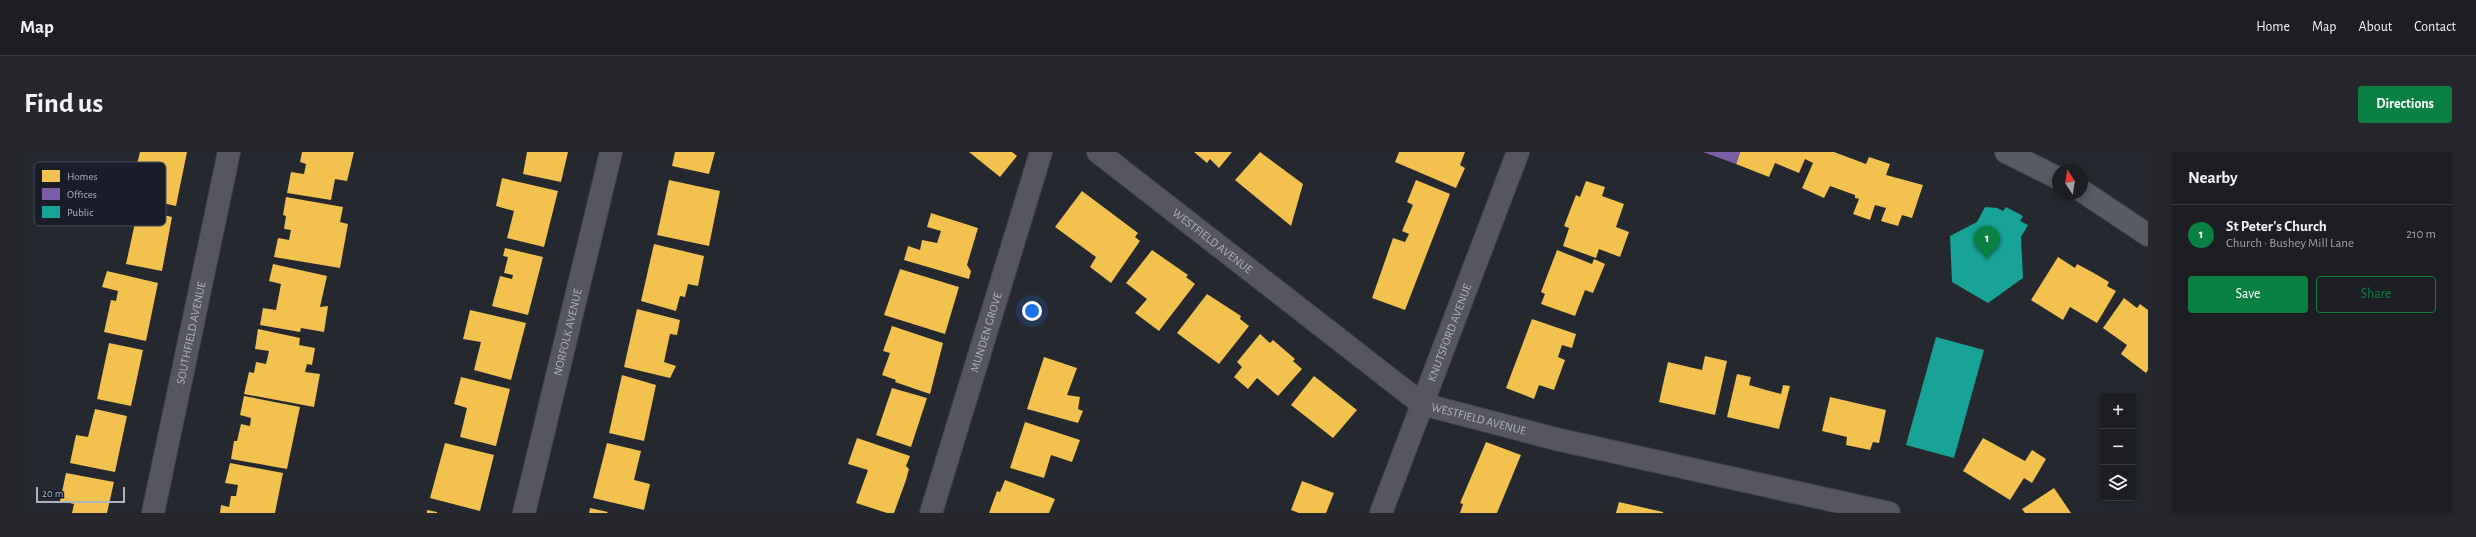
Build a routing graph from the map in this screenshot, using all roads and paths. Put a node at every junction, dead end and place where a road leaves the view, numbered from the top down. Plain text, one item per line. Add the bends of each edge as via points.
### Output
1 (229, 152) edge
2 (611, 152) edge
3 (1041, 152) edge
4 (1098, 152) edge
5 (1518, 152) edge
6 (2006, 152) edge
7 (2052, 175) edge
8 (2088, 195) edge
9 (2148, 235) edge
10 (1422, 404) junction
11 (153, 513) edge
12 (524, 513) edge
13 (931, 513) edge
14 (1381, 513) edge
15 (1889, 513) edge

1 - 11 street, SOUTHFIELD AVENUE
2 - 12 street, NORFOLK AVENUE
3 - 13 street, MUNDEN GROVE
4 - 10 street, WESTFIELD AVENUE
5 - 10 street, KNUTSFORD AVENUE
6 - 7 street
8 - 9 street
10 - 14 street, KNUTSFORD AVENUE
10 - 15 street, WESTFIELD AVENUE via 1556,439

